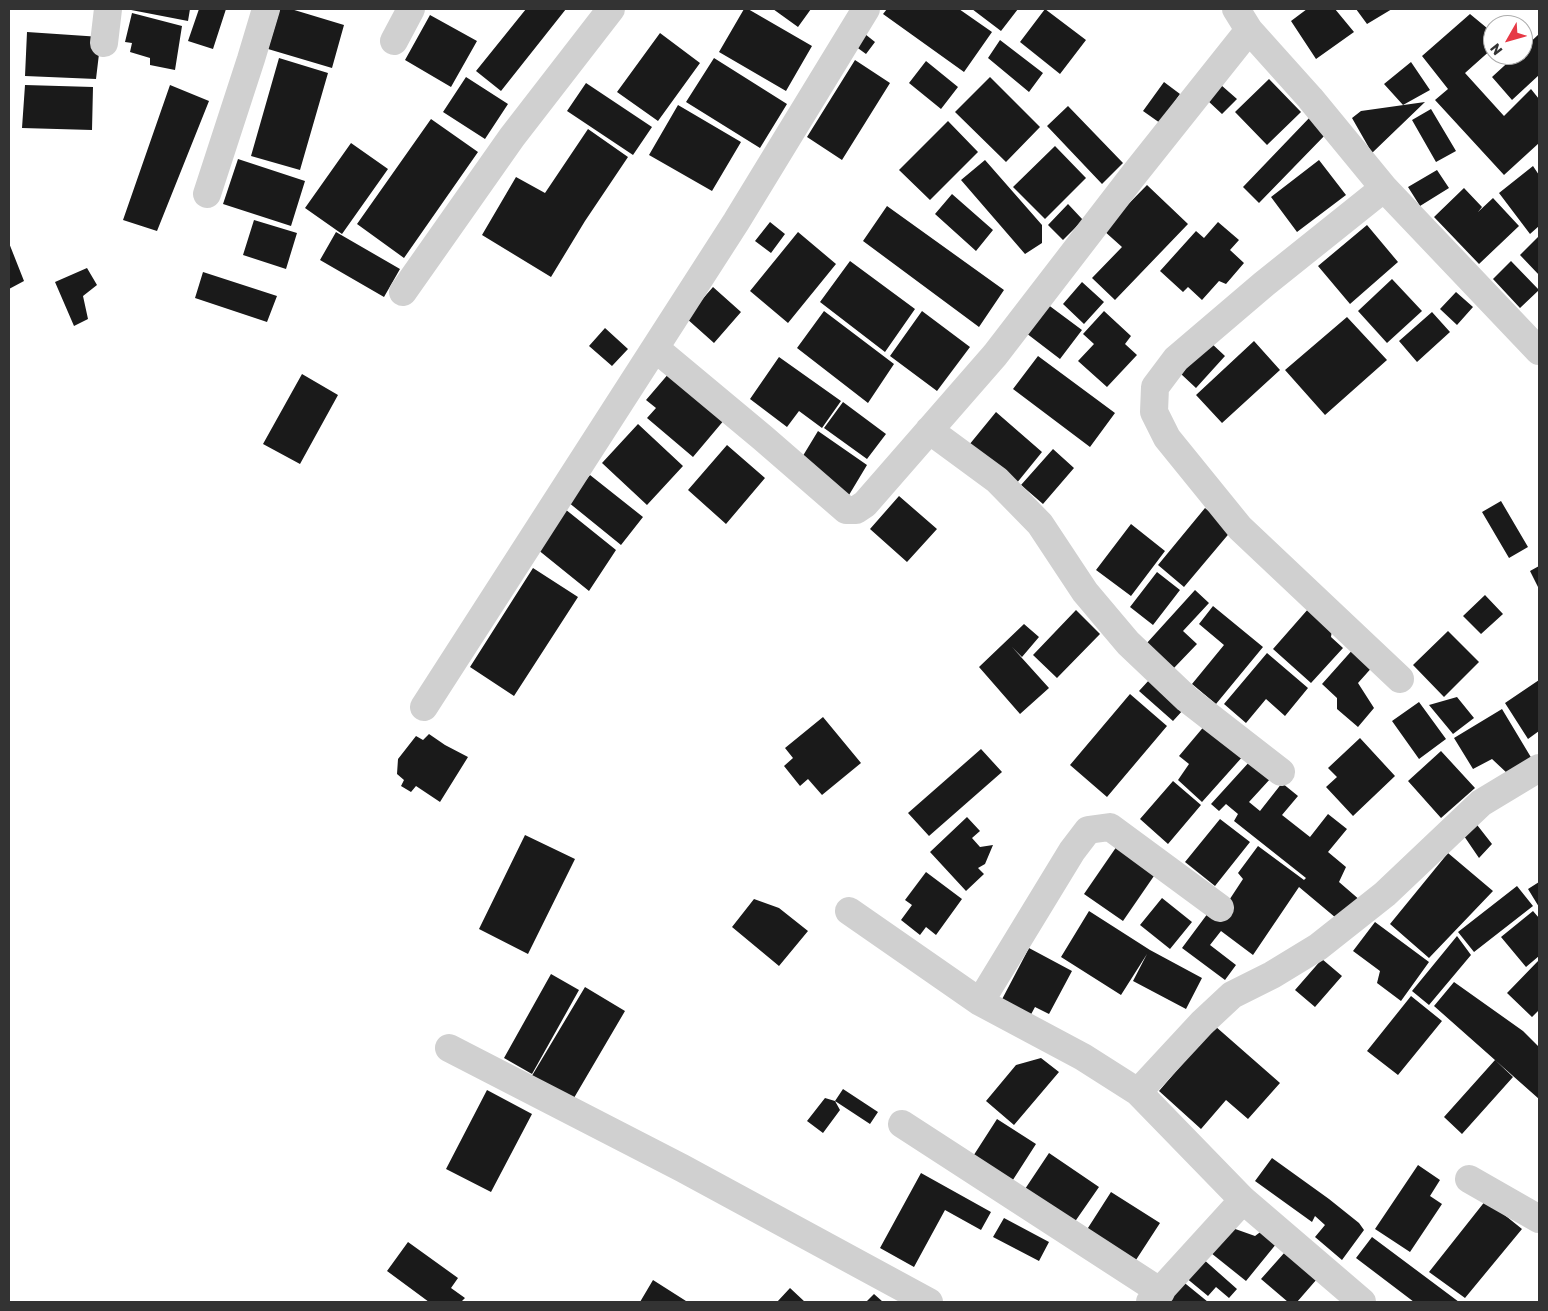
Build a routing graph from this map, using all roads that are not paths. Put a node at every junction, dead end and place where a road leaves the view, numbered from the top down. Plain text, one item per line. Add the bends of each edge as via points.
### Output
1 (108, 9) edge
2 (266, 9) edge
3 (411, 9) edge
4 (612, 9) edge
5 (866, 9) edge
6 (1242, 20) edge
7 (394, 41) dead end
8 (104, 43) dead end
9 (1384, 188) junction
10 (207, 194) dead end
11 (403, 292) dead end
12 (655, 348) junction
13 (1539, 351) edge
14 (929, 430) junction
15 (1400, 679) dead end
16 (424, 707) dead end
17 (1539, 768) edge
18 (1281, 772) dead end
19 (1220, 908) dead end
20 (849, 911) dead end
21 (980, 1002) junction
22 (449, 1048) dead end
23 (1138, 1092) junction
24 (902, 1124) dead end
25 (1469, 1179) dead end
26 (1243, 1200) junction
27 (1539, 1219) edge
28 (1155, 1297) edge
29 (929, 1302) edge
30 (1362, 1302) edge

1 - 8 street
2 - 10 street
3 - 7 street
4 - 11 street via 512,137
5 - 12 street
6 - 9 street
6 - 14 street via 1132,177 995,354
9 - 13 street
9 - 15 street via 1176,359 1155,387 1154,412 1167,438 1240,528
12 - 14 street via 846,510 856,510 865,504
12 - 16 street
14 - 18 street via 996,480 1040,524 1085,592 1128,643 1188,699
17 - 23 street via 1481,803 1385,894 1318,947 1232,995
19 - 21 street via 1110,826 1088,830
20 - 21 street
21 - 23 street via 1083,1057
22 - 29 street via 682,1168
23 - 26 street
24 - 28 street
25 - 27 street
26 - 28 street
26 - 30 street

